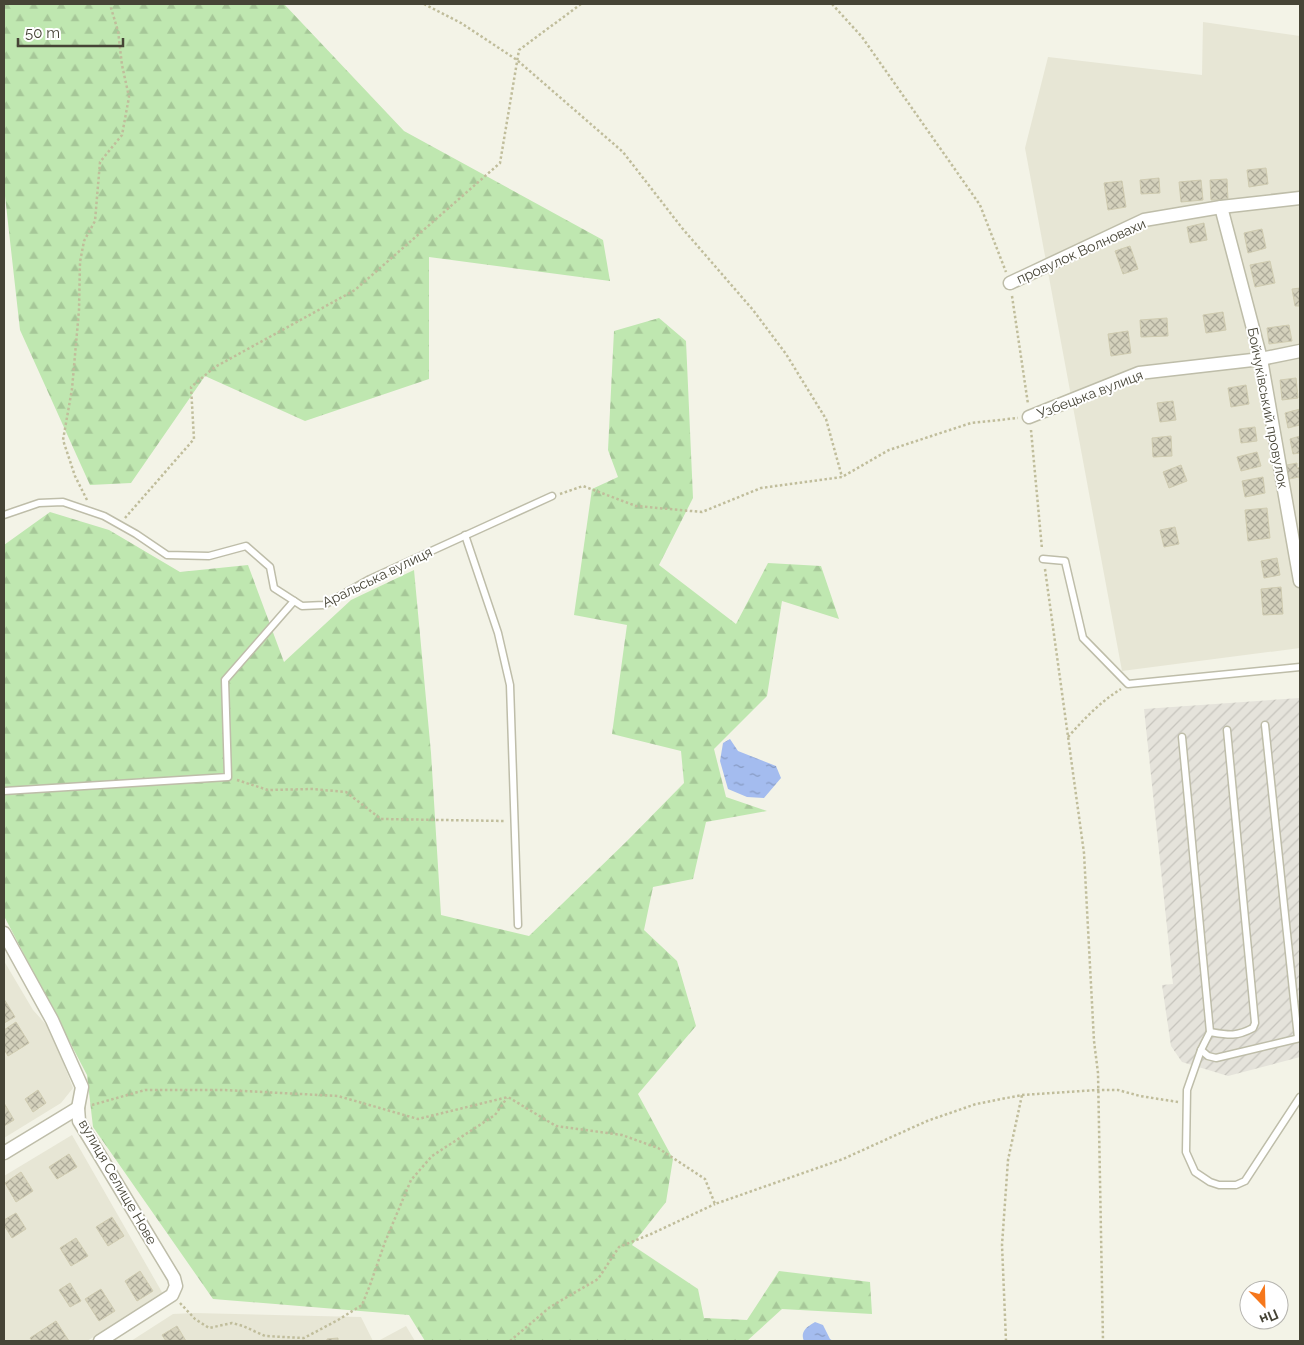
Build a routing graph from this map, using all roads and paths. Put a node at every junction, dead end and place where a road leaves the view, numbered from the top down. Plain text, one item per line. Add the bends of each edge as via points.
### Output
1 (111, 4) edge
2 (424, 4) edge
3 (581, 4) edge
4 (832, 4) edge
5 (517, 60) junction
6 (1300, 198) edge
7 (1221, 207) junction
8 (1010, 283) junction
9 (1300, 351) edge
10 (1261, 359) junction
11 (1029, 417) junction
12 (842, 477) junction
13 (552, 496) joint
14 (93, 512) junction
15 (4, 515) edge
16 (119, 524) junction
17 (465, 535) junction
18 (1043, 559) junction
19 (1300, 581) edge
20 (294, 601) junction
21 (1300, 667) edge
22 (1128, 684) junction
23 (1265, 725) dead end
24 (1227, 730) dead end
25 (1068, 737) junction
26 (1182, 737) dead end
27 (228, 777) junction
28 (4, 791) edge
29 (515, 822) junction
30 (518, 926) dead end
31 (4, 933) edge
32 (1210, 1032) junction
33 (1299, 1038) edge
34 (1201, 1050) junction
35 (1098, 1090) junction
36 (1022, 1095) junction
37 (508, 1097) junction
38 (1300, 1097) edge
39 (1187, 1103) junction
40 (78, 1108) junction
41 (4, 1153) edge
42 (715, 1204) junction
43 (172, 1295) junction
44 (100, 1341) edge
45 (510, 1341) edge
46 (1006, 1341) edge
47 (1104, 1341) edge

1 - 14 path via 130,98 122,135 100,162 95,221 84,241 72,389 63,440 75,476
2 - 5 path via 461,23
3 - 5 path via 518,50
4 - 8 path via 862,38 980,206
5 - 12 path via 623,152 682,228 753,310 786,354 826,419
5 - 16 path via 500,163 355,290 215,367 191,387 194,439
6 - 7 street, провулок Волновахи
7 - 8 street, провулок Волновахи via 1144,220
7 - 10 street, Бойчуківський провулок
8 - 11 path
9 - 10 street, Узбецька вулиця
10 - 11 street, Узбецька вулиця via 1139,373
10 - 19 street, Бойчуківський провулок
11 - 12 path via 971,423 889,450
11 - 18 path
12 - 13 path via 761,488 702,512 636,506 583,486
13 - 17 lane, Аральська вулиця
14 - 15 lane, Аральська вулиця via 63,502 39,503
14 - 16 lane, Аральська вулиця
16 - 20 lane, Аральська вулиця via 167,555 209,556 246,546 270,567 274,588
17 - 20 lane, Аральська вулиця via 370,579 324,605 302,606
17 - 29 lane via 498,633 510,685
18 - 22 lane via 1065,561 1084,638
18 - 25 path
20 - 27 lane via 225,680
21 - 22 lane
22 - 25 path via 1108,697
23 - 33 lane
24 - 32 lane via 1255,1022 1253,1028 1246,1032 1229,1036
25 - 35 path via 1084,853
26 - 32 lane
27 - 28 lane
27 - 29 path via 268,790 346,792 381,819
29 - 30 lane
31 - 40 street, вулиця Селище Нове via 52,1020 82,1087
32 - 34 lane
33 - 34 lane via 1216,1058
34 - 39 lane
35 - 36 path
35 - 39 path via 1118,1090
35 - 47 path
36 - 42 path via 976,1104 927,1121 842,1159
36 - 46 path via 1008,1160 1002,1245
37 - 40 path via 418,1119 338,1096 225,1090 145,1090
37 - 42 path via 556,1126 622,1135 658,1148 705,1179
37 - 43 path via 495,1115 432,1156 411,1180 362,1305 338,1320 304,1338 265,1336 232,1324 209,1328 195,1319
38 - 39 lane via 1245,1181 1236,1185 1219,1185 1195,1172 1186,1152
40 - 41 street
40 - 43 street, вулиця Селище Нове via 88,1136 174,1278 176,1286
42 - 45 path via 619,1247 598,1279 550,1307
43 - 44 street

